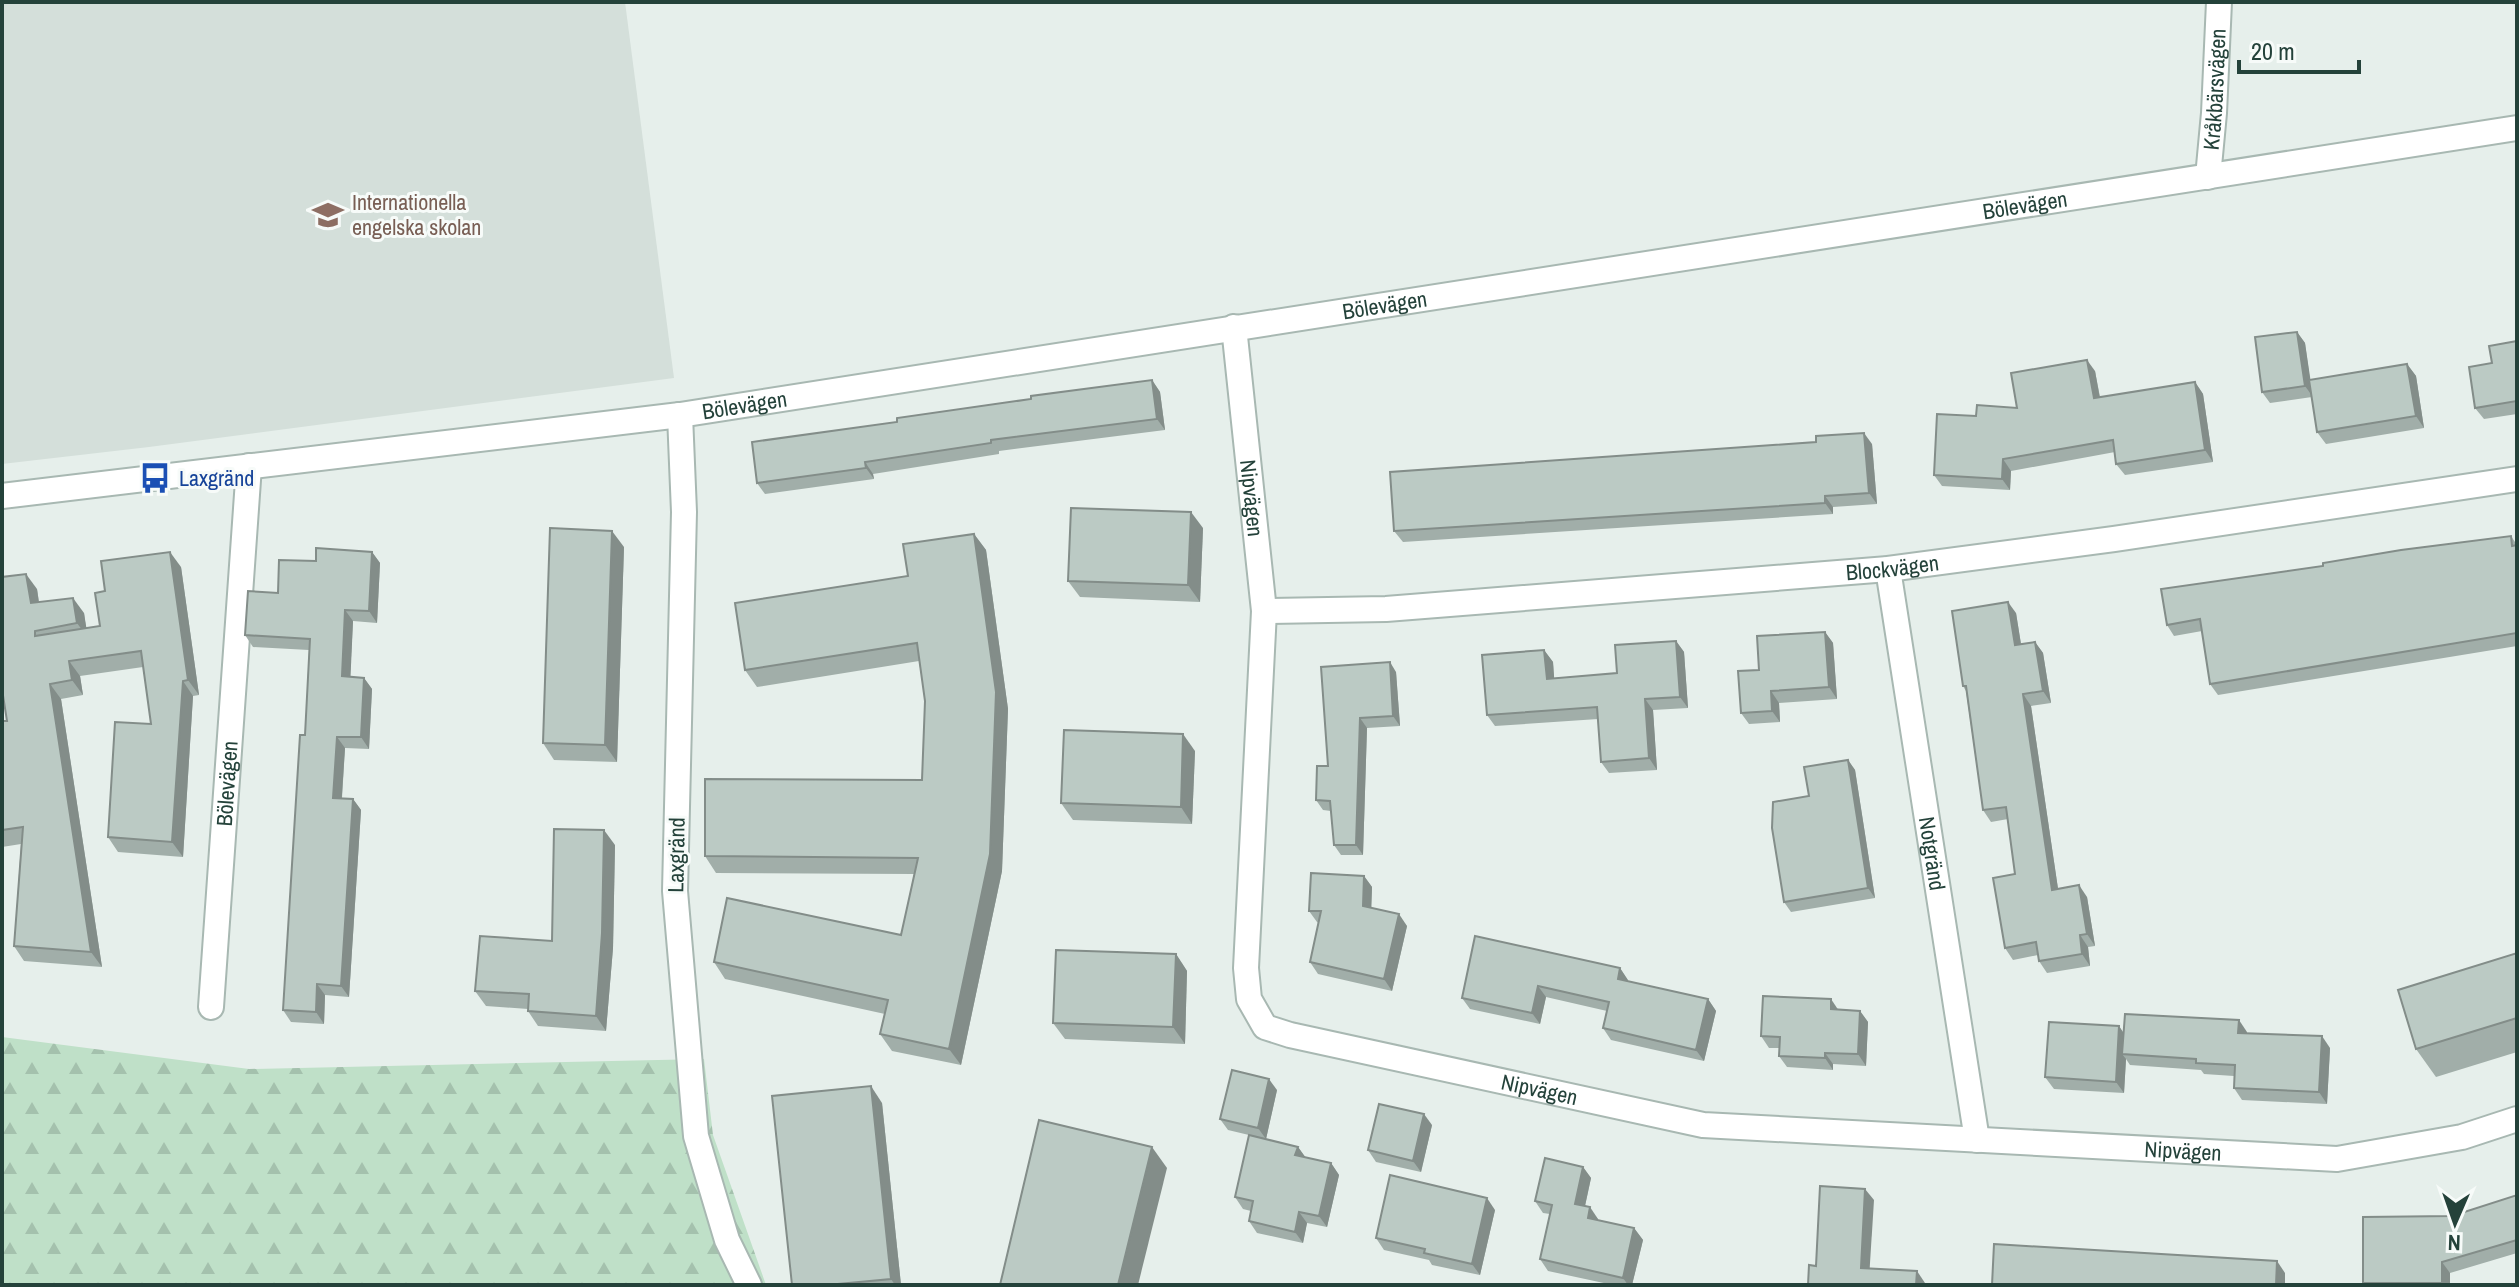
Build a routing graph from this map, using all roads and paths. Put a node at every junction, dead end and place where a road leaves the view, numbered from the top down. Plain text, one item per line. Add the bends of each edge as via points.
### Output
1 (2219, 2) edge
2 (2517, 128) edge
3 (2208, 177) junction
4 (1234, 327) junction
5 (680, 415) junction
6 (249, 466) junction
7 (2517, 479) edge
8 (2, 496) edge
9 (1888, 569) junction
10 (1264, 611) junction
11 (211, 1007) dead end
12 (2517, 1119) edge
13 (1977, 1140) junction
14 (749, 1285) edge

1 - 3 street, Kråkbärsvägen
2 - 3 street, Bölevägen
3 - 4 street, Bölevägen
4 - 5 street, Bölevägen
4 - 10 street, Nipvägen
5 - 6 street, Bölevägen
5 - 14 street, Laxgränd via 684,512 675,891 696,1136 727,1240
6 - 8 street, Bölevägen
6 - 11 street, Bölevägen
7 - 9 street, Blockvägen
9 - 10 street, Blockvägen via 1386,609
9 - 13 street, Notgränd
10 - 13 street, Nipvägen via 1246,968 1249,999 1265,1027 1703,1125
12 - 13 street, Nipvägen via 2462,1137 2337,1159

